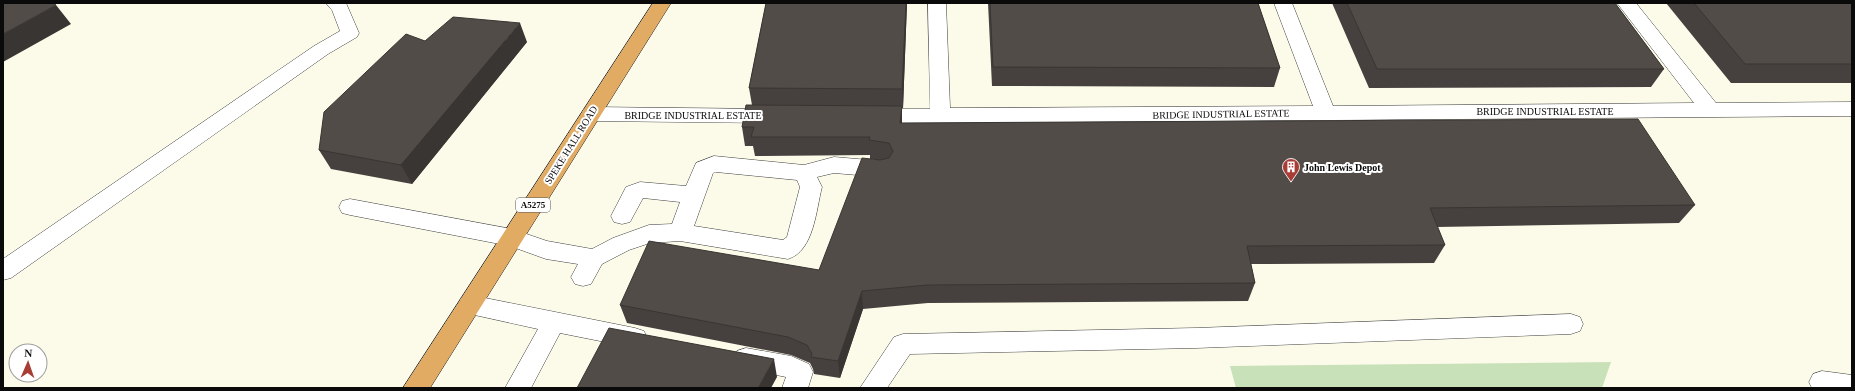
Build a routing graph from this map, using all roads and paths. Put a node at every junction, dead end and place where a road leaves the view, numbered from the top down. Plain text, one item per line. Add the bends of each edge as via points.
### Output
1 (336, 3) edge
2 (662, 3) edge
3 (937, 3) edge
4 (1283, 3) edge
5 (1626, 3) edge
6 (1852, 109) edge
7 (1710, 110) junction
8 (1326, 113) junction
9 (591, 114) junction
10 (790, 116) edge
11 (854, 116) edge
12 (940, 117) junction
13 (881, 169) edge
14 (804, 173) junction
15 (694, 195) junction
16 (350, 207) dead end
17 (622, 216) dead end
18 (680, 232) junction
19 (512, 238) junction
20 (3, 271) edge
21 (470, 305) junction
22 (554, 322) junction
23 (1571, 324) dead end
24 (659, 343) edge
25 (721, 354) edge
26 (1822, 382) dead end
27 (1852, 386) edge
28 (416, 388) edge
29 (518, 388) edge
30 (795, 388) edge
31 (873, 388) edge

1 - 20 street via 350,33 321,50
2 - 9 highway, SPEKE HALL ROAD / A5275
3 - 12 street
4 - 8 street
5 - 7 street
6 - 7 street, BRIDGE INDUSTRIAL ESTATE
7 - 8 street, BRIDGE INDUSTRIAL ESTATE
8 - 12 street, BRIDGE INDUSTRIAL ESTATE
9 - 10 street, BRIDGE INDUSTRIAL ESTATE
9 - 19 highway, SPEKE HALL ROAD / A5275
11 - 12 street, BRIDGE INDUSTRIAL ESTATE
13 - 14 street via 834,165
14 - 15 street via 714,164 704,168
14 - 18 street via 811,187 797,241 788,250
15 - 17 street via 640,190 634,193
15 - 18 street
16 - 19 street
18 - 19 street via 649,234 621,244 589,267
19 - 21 highway, SPEKE HALL ROAD / A5275
21 - 22 street
21 - 28 highway, SPEKE HALL ROAD / A5275
22 - 24 street
22 - 29 street
23 - 31 street via 1196,338 903,344
25 - 30 street via 791,367 800,372
26 - 27 street

